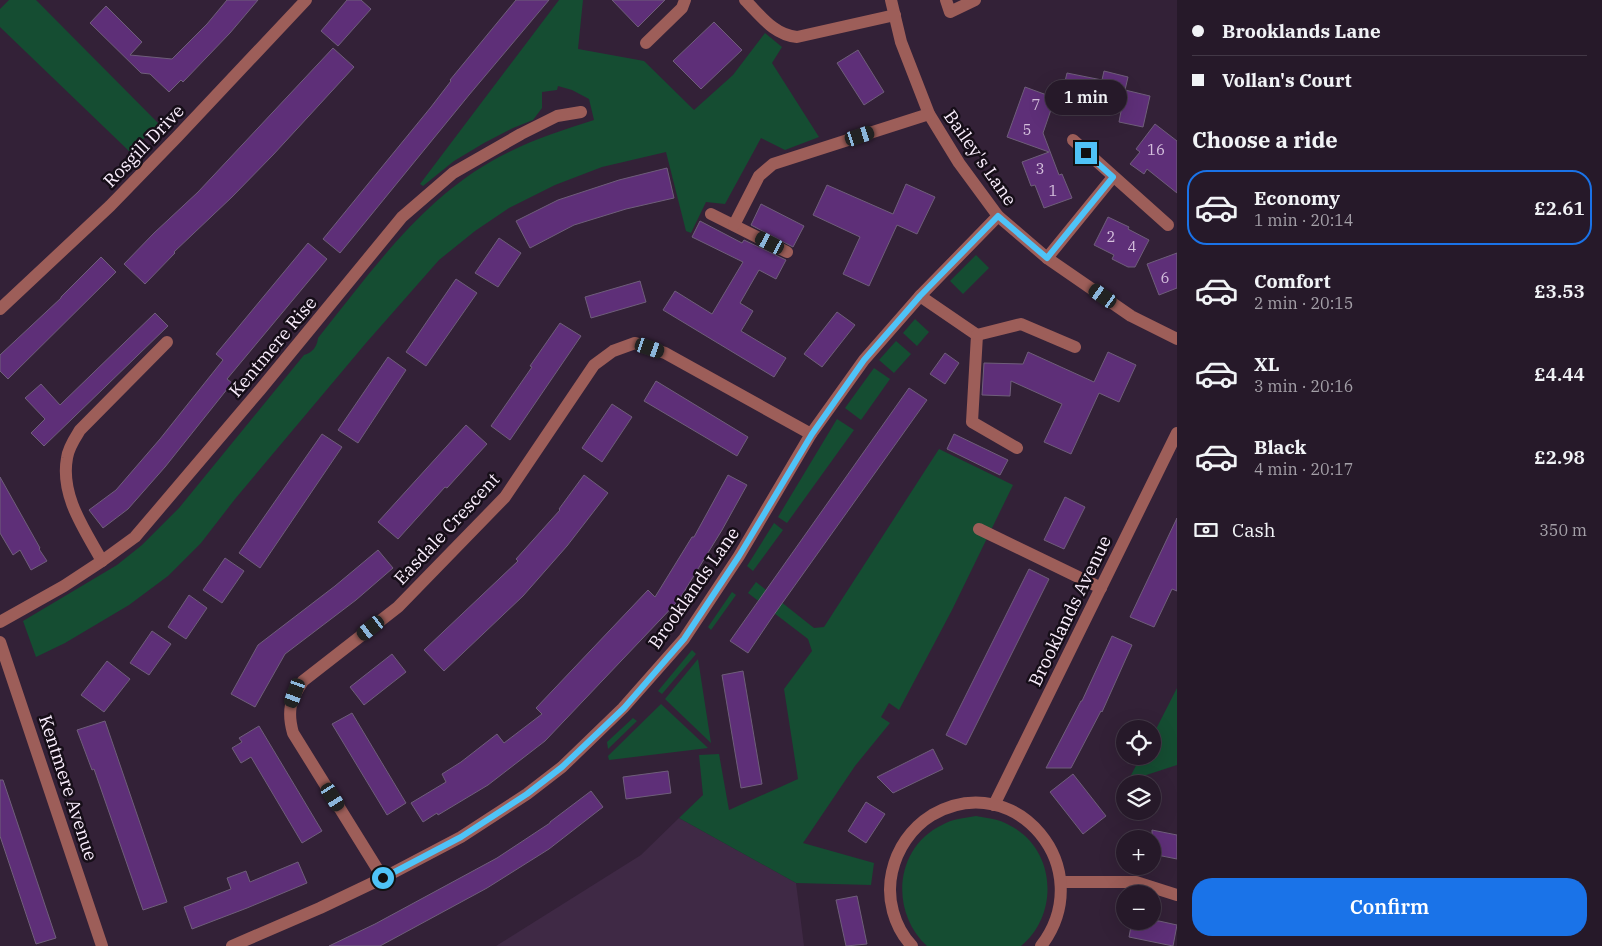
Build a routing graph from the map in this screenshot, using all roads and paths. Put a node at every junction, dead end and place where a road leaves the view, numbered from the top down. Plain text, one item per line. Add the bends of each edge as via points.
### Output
1 (306, 0) edge
2 (686, 0) edge
3 (745, 0) edge
4 (891, 0) edge
5 (946, 0) edge
6 (975, 0) edge
7 (895, 15) junction
8 (646, 43) dead end
9 (582, 112) dead end
10 (929, 114) junction
11 (1073, 140) dead end
12 (1113, 177) junction
13 (711, 214) dead end
14 (998, 216) junction
15 (734, 225) junction
16 (1168, 225) dead end
17 (787, 252) dead end
18 (1047, 258) junction
19 (920, 296) junction
20 (0, 308) edge
21 (977, 335) junction
22 (1177, 339) edge
23 (167, 342) dead end
24 (1075, 347) dead end
25 (1177, 433) edge
26 (812, 434) junction
27 (1016, 448) dead end
28 (979, 529) dead end
29 (102, 561) junction
30 (1100, 588) junction
31 (0, 622) edge
32 (0, 642) edge
33 (994, 805) junction
34 (383, 878) junction
35 (1061, 882) junction
36 (1177, 895) edge
37 (102, 946) edge
38 (232, 946) edge
39 (912, 946) edge
40 (1041, 946) edge

1 - 20 street, Rosgill Drive via 116,200
2 - 8 street via 682,8
3 - 7 street via 777,32 792,37
4 - 7 street, Bailey's Lane
5 - 6 street via 950,12
7 - 10 street, Bailey's Lane via 901,42
9 - 29 street, Kentmere Rise via 557,116 453,173 402,217 138,533
10 - 14 street, Bailey's Lane via 959,163
10 - 15 street via 773,164 759,176
11 - 12 street
12 - 16 street
12 - 18 street
13 - 15 street
14 - 18 street, Bailey's Lane
14 - 19 street, Brooklands Lane
15 - 17 street
18 - 22 street, Bailey's Lane via 1131,316
19 - 21 street
19 - 26 street, Brooklands Lane via 864,360
21 - 24 street via 1021,324
21 - 27 street via 972,422
23 - 29 street via 80,430 67,458 66,482 72,508
25 - 30 street, Brooklands Avenue
26 - 34 street, Brooklands Lane via 739,556 684,639 624,708 562,767 527,794 461,837
26 - 34 street, Easdale Crescent via 666,353 635,343 613,351 594,365 505,497 398,607 303,681 295,693 290,706 293,733
28 - 30 street
29 - 31 street, Kentmere Rise
30 - 33 street, Brooklands Avenue
32 - 37 street, Kentmere Avenue
33 - 35 street via 1022,817 1036,828 1055,856
33 - 39 street via 973,803 940,811 912,831 902,845 895,860 890,894 899,927
34 - 38 street, Brooklands Lane
35 - 36 street via 1136,882
35 - 40 street via 1056,921

